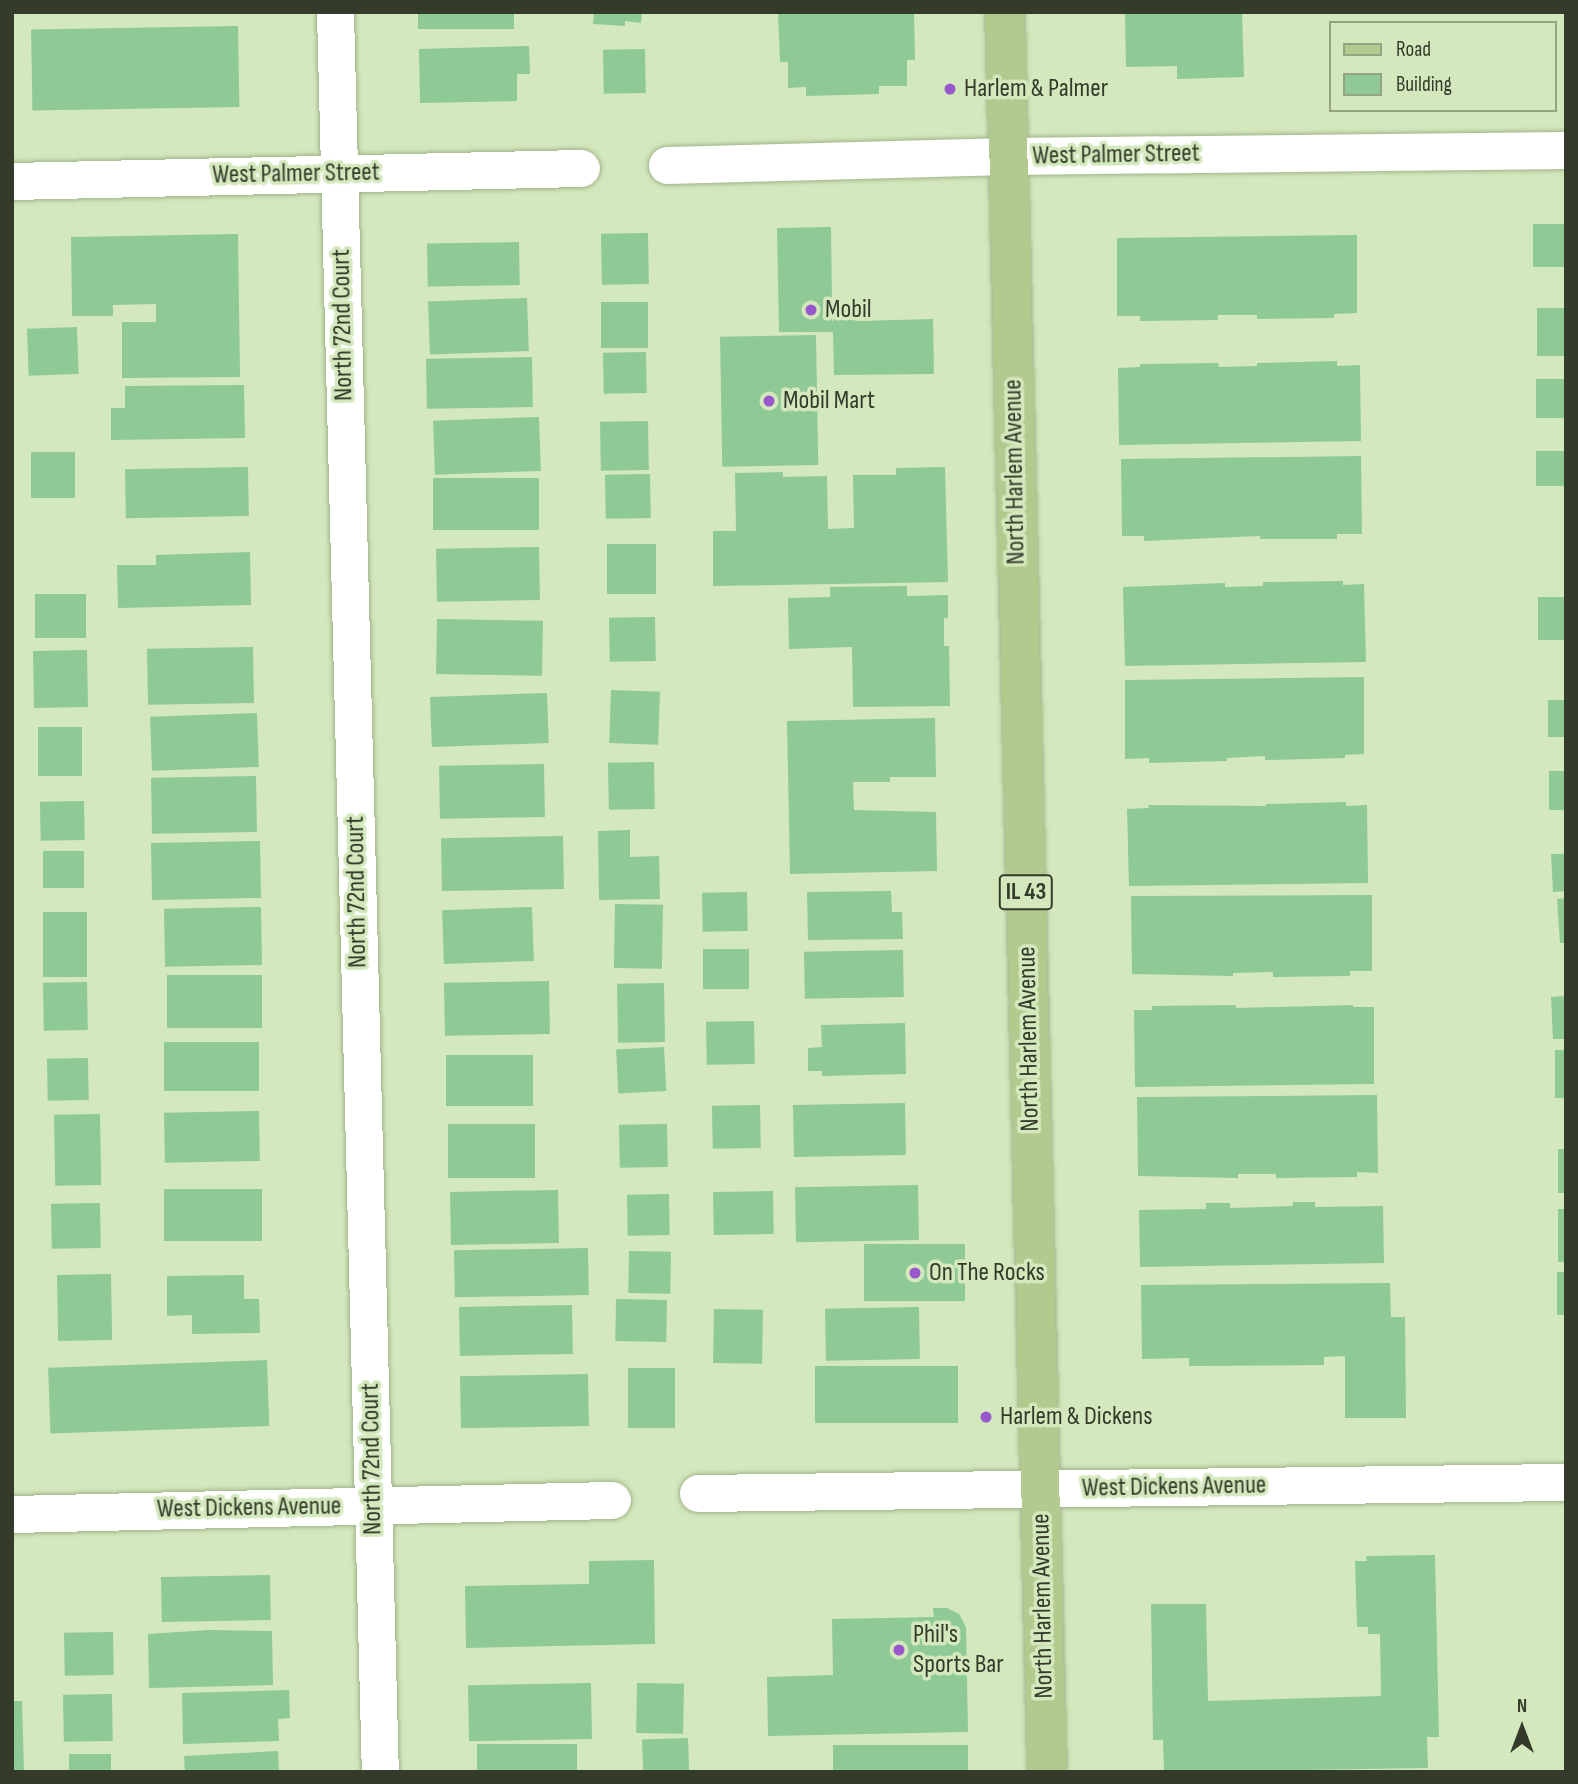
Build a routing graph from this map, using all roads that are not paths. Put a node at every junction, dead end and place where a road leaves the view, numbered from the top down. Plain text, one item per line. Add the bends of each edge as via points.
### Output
1 (335, 12) edge
2 (1004, 12) edge
3 (1566, 150) edge
4 (1008, 156) junction
5 (667, 165) dead end
6 (580, 168) dead end
7 (339, 173) junction
8 (12, 180) edge
9 (1566, 1482) edge
10 (1040, 1489) junction
11 (698, 1493) dead end
12 (612, 1500) dead end
13 (373, 1505) junction
14 (12, 1514) edge
15 (380, 1772) edge
16 (1047, 1772) edge

1 - 7 street, North 72nd Court
2 - 4 main road, North Harlem Avenue / IL 43
3 - 4 street, West Palmer Street
4 - 5 street, West Palmer Street
4 - 10 main road, North Harlem Avenue / IL 43
6 - 7 street, West Palmer Street
7 - 8 street, West Palmer Street
7 - 13 street, North 72nd Court
9 - 10 street, West Dickens Avenue
10 - 11 street, West Dickens Avenue
10 - 16 main road, North Harlem Avenue / IL 43
12 - 13 street, West Dickens Avenue
13 - 14 street, West Dickens Avenue
13 - 15 street, North 72nd Court

